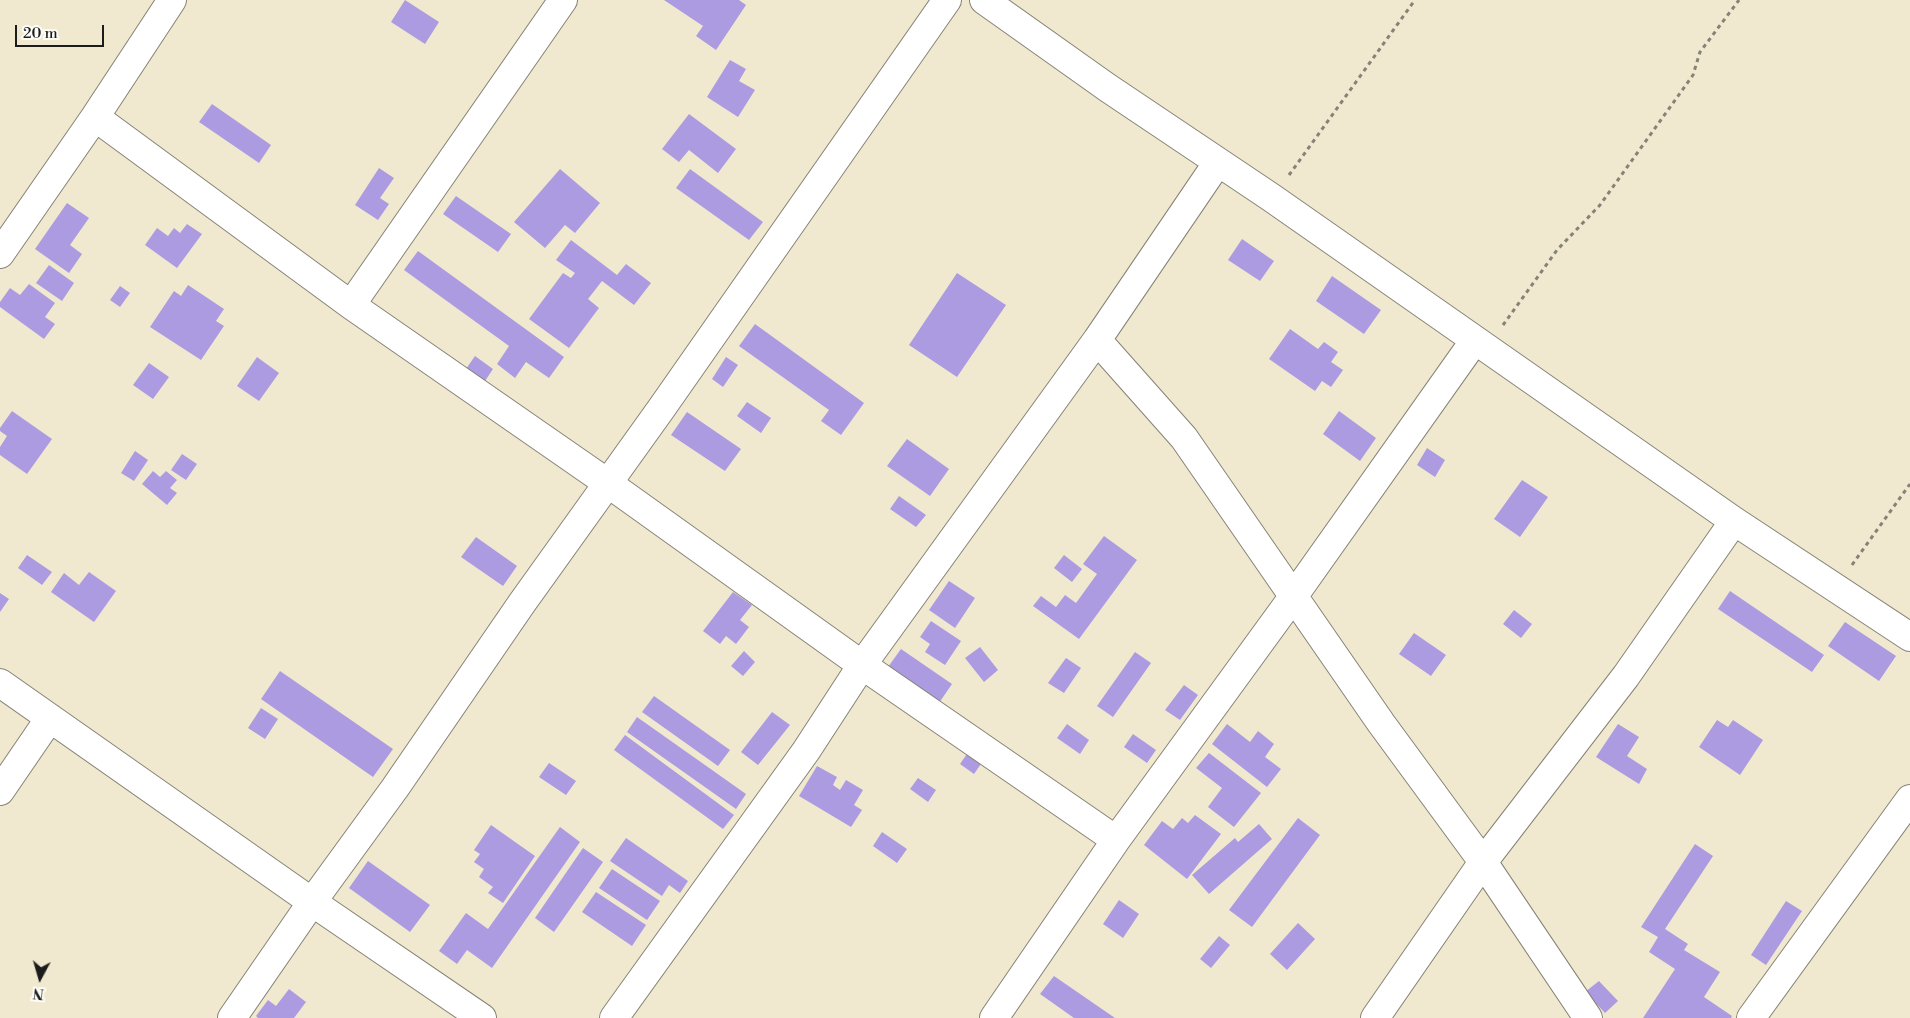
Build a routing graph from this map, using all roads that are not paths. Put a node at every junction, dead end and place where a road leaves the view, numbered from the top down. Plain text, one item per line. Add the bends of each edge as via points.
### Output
1 (172, 0) edge
2 (563, 0) edge
3 (947, 0) edge
4 (984, 0) edge
5 (95, 117) junction
6 (1218, 162) junction
7 (0, 254) edge
8 (351, 305) junction
9 (1097, 340) junction
10 (1481, 344) junction
11 (608, 484) junction
12 (1734, 521) junction
13 (1293, 596) junction
14 (1910, 637) edge
15 (862, 665) junction
16 (0, 683) edge
17 (50, 718) junction
18 (0, 791) edge
19 (1910, 799) edge
20 (1116, 840) junction
21 (1483, 862) junction
22 (312, 902) junction
23 (232, 1018) edge
24 (482, 1018) edge
25 (614, 1018) edge
26 (994, 1018) edge
27 (1375, 1018) edge
28 (1588, 1018) edge
29 (1751, 1018) edge

1 - 5 street
2 - 8 street
3 - 11 street
4 - 6 street
5 - 7 street
5 - 8 street
6 - 9 street
6 - 10 street
8 - 11 street
9 - 13 street via 1184,438
9 - 15 street
10 - 12 street
10 - 13 street
11 - 15 street
11 - 22 street
12 - 14 street
12 - 21 street via 1626,676
13 - 20 street
13 - 21 street
15 - 20 street
15 - 25 street via 806,751
16 - 17 street
17 - 18 street
17 - 22 street
19 - 29 street
20 - 26 street
21 - 27 street
21 - 28 street
22 - 23 street
22 - 24 street

